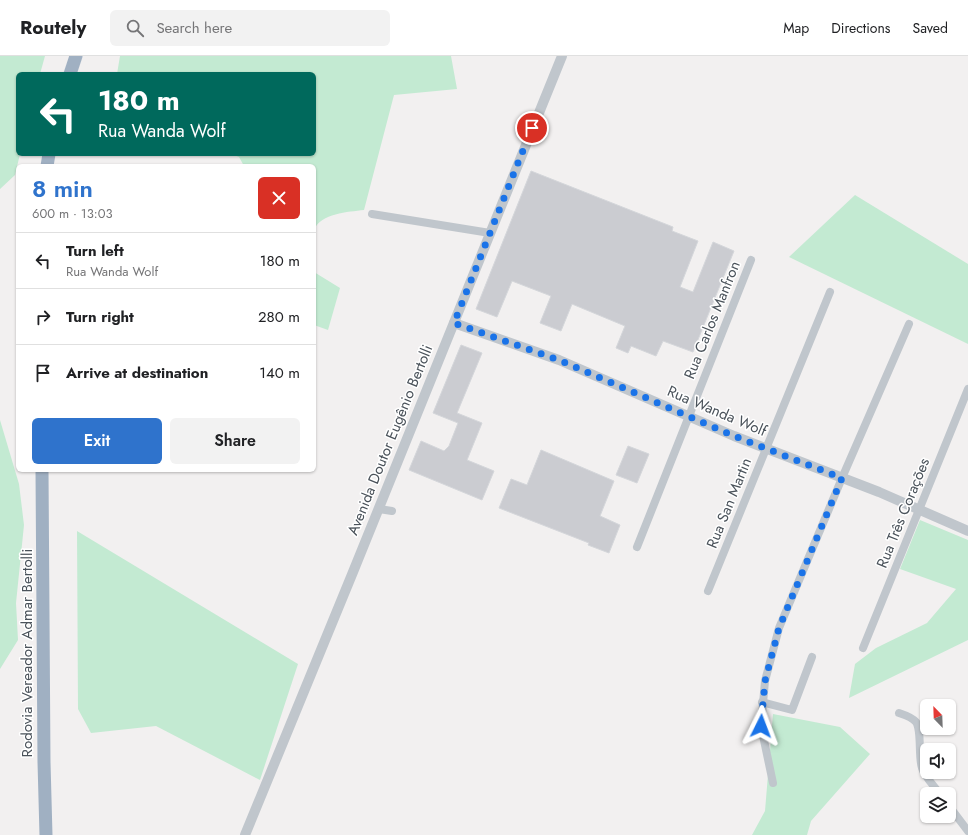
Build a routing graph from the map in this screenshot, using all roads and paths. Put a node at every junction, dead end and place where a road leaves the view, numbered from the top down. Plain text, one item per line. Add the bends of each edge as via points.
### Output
1 (76, 56) edge
2 (562, 56) edge
3 (71, 72) edge
4 (372, 214) dead end
5 (490, 233) junction
6 (751, 260) dead end
7 (830, 292) dead end
8 (454, 323) junction
9 (909, 324) dead end
10 (968, 389) edge
11 (689, 416) junction
12 (767, 448) junction
13 (42, 472) edge
14 (842, 478) junction
15 (379, 510) junction
16 (919, 510) junction
17 (392, 511) dead end
18 (968, 531) edge
19 (637, 547) dead end
20 (708, 591) dead end
21 (863, 648) dead end
22 (812, 657) dead end
23 (762, 702) junction
24 (899, 714) dead end
25 (773, 783) dead end
26 (935, 787) edge
27 (956, 816) edge
28 (968, 832) edge
29 (46, 835) edge
30 (245, 835) edge

1 - 3 highway
2 - 5 street, Avenida Doutor Eugênio Bertolli
4 - 5 street
5 - 8 street, Avenida Doutor Eugênio Bertolli
6 - 11 street, Rua Carlos Manfron
7 - 12 street, Rua San Martin
8 - 11 street, Rua Wanda Wolf via 559,360
8 - 15 street, Avenida Doutor Eugênio Bertolli
9 - 14 street
10 - 16 street, Rua Três Corações
11 - 12 street, Rua Wanda Wolf
11 - 19 street, Rua Carlos Manfron
12 - 14 street, Rua Wanda Wolf
12 - 20 street, Rua San Martin
13 - 29 highway, Rodovia Vereador Admar Bertolli
14 - 16 street, Rua Wanda Wolf
14 - 23 street via 779,628
15 - 17 street
15 - 30 street, Avenida Doutor Eugênio Bertolli
16 - 18 street, Rua Wanda Wolf
16 - 21 street, Rua Três Corações
22 - 23 street via 792,710
23 - 25 street via 761,726
24 - 26 street via 916,722 922,770
27 - 28 street

